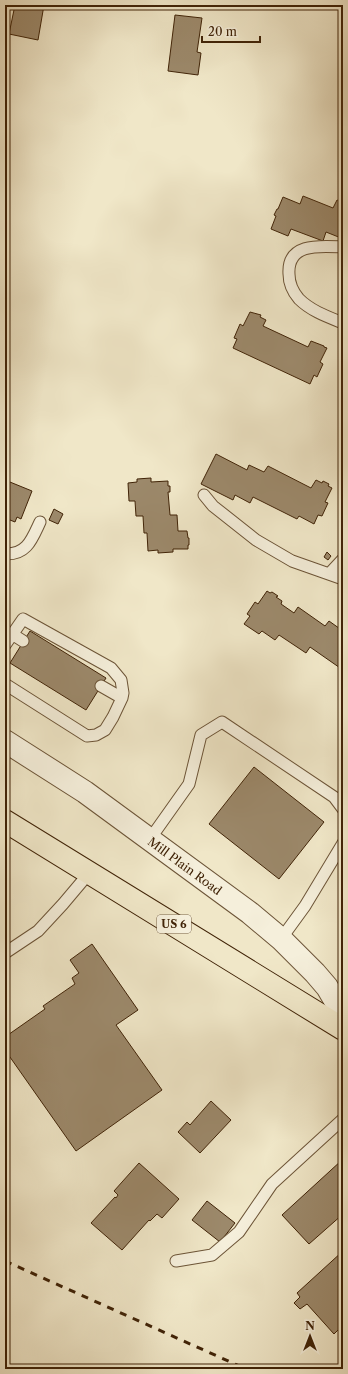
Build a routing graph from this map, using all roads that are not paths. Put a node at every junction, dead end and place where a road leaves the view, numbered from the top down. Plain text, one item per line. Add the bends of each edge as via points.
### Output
1 (343, 247) edge
2 (343, 323) edge
3 (204, 495) dead end
4 (40, 522) dead end
5 (5, 554) edge
6 (343, 559) edge
7 (329, 574) junction
8 (343, 578) edge
9 (12, 634) junction
10 (23, 641) dead end
11 (5, 645) edge
12 (5, 684) edge
13 (101, 686) dead end
14 (122, 698) junction
15 (5, 741) edge
16 (343, 809) edge
17 (5, 821) edge
18 (150, 839) junction
19 (343, 843) edge
20 (90, 872) junction
21 (281, 939) junction
22 (5, 953) edge
23 (343, 1014) edge
24 (343, 1029) edge
25 (343, 1119) edge
26 (176, 1261) dead end

1 - 2 lane via 308,247 298,251 289,261 288,272 292,288 298,298 308,306
3 - 7 lane via 213,506 256,540 292,561
4 - 5 lane via 30,544 18,552
6 - 7 lane
7 - 8 lane
9 - 10 lane
9 - 11 lane
9 - 14 lane via 23,619 111,668 121,680
12 - 14 lane via 87,736 96,735 104,730
13 - 14 lane
15 - 18 street, Mill Plain Road via 85,792
16 - 18 lane via 334,797 222,722 201,735 189,784
17 - 20 main road, US 6
18 - 21 street, Mill Plain Road
19 - 21 lane via 305,906
20 - 22 lane via 38,931
20 - 24 main road, US 6
21 - 23 street, Mill Plain Road via 316,973
25 - 26 lane via 272,1184 239,1232 212,1255

